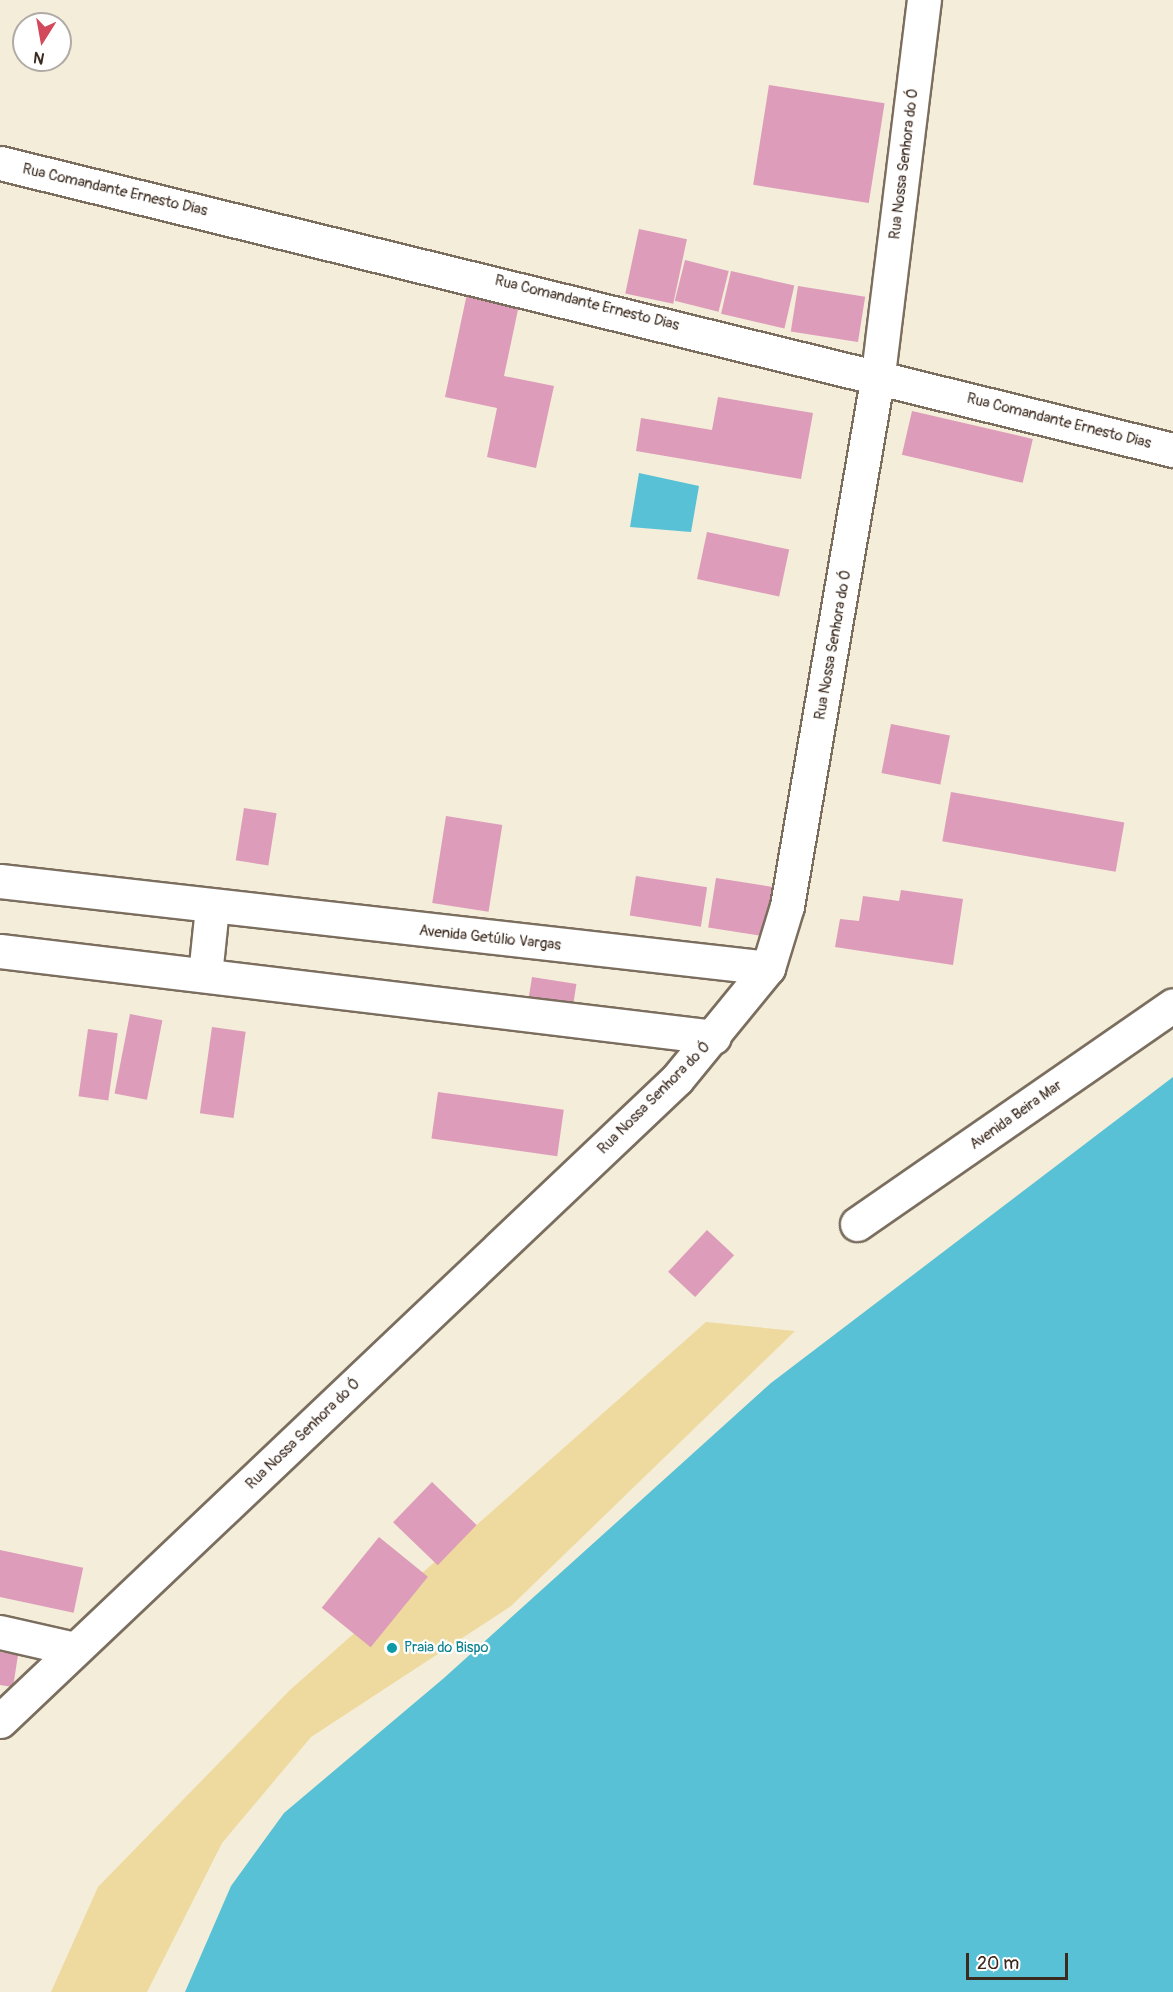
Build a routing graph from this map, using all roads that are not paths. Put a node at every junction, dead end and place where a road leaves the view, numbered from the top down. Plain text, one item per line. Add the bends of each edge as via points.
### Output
1 (924, 0) edge
2 (0, 163) edge
3 (878, 374) junction
4 (1173, 450) edge
5 (0, 881) edge
6 (213, 907) junction
7 (0, 951) edge
8 (768, 968) junction
9 (205, 975) junction
10 (1173, 1005) edge
11 (714, 1037) junction
12 (857, 1224) dead end
13 (0, 1632) edge
14 (75, 1648) junction
15 (0, 1721) edge

1 - 3 street, Rua Nossa Senhora do Ó
2 - 3 street, Rua Comandante Ernesto Dias
3 - 4 street, Rua Comandante Ernesto Dias
3 - 8 street, Rua Nossa Senhora do Ó via 788,906
5 - 6 street, Avenida Getúlio Vargas
6 - 8 street, Avenida Getúlio Vargas
6 - 9 street
7 - 9 street
8 - 11 street, Rua Nossa Senhora do Ó
9 - 11 street
10 - 12 street, Avenida Beira Mar
11 - 14 street, Rua Nossa Senhora do Ó via 676,1079
13 - 14 street
14 - 15 street, Rua Nossa Senhora do Ó

